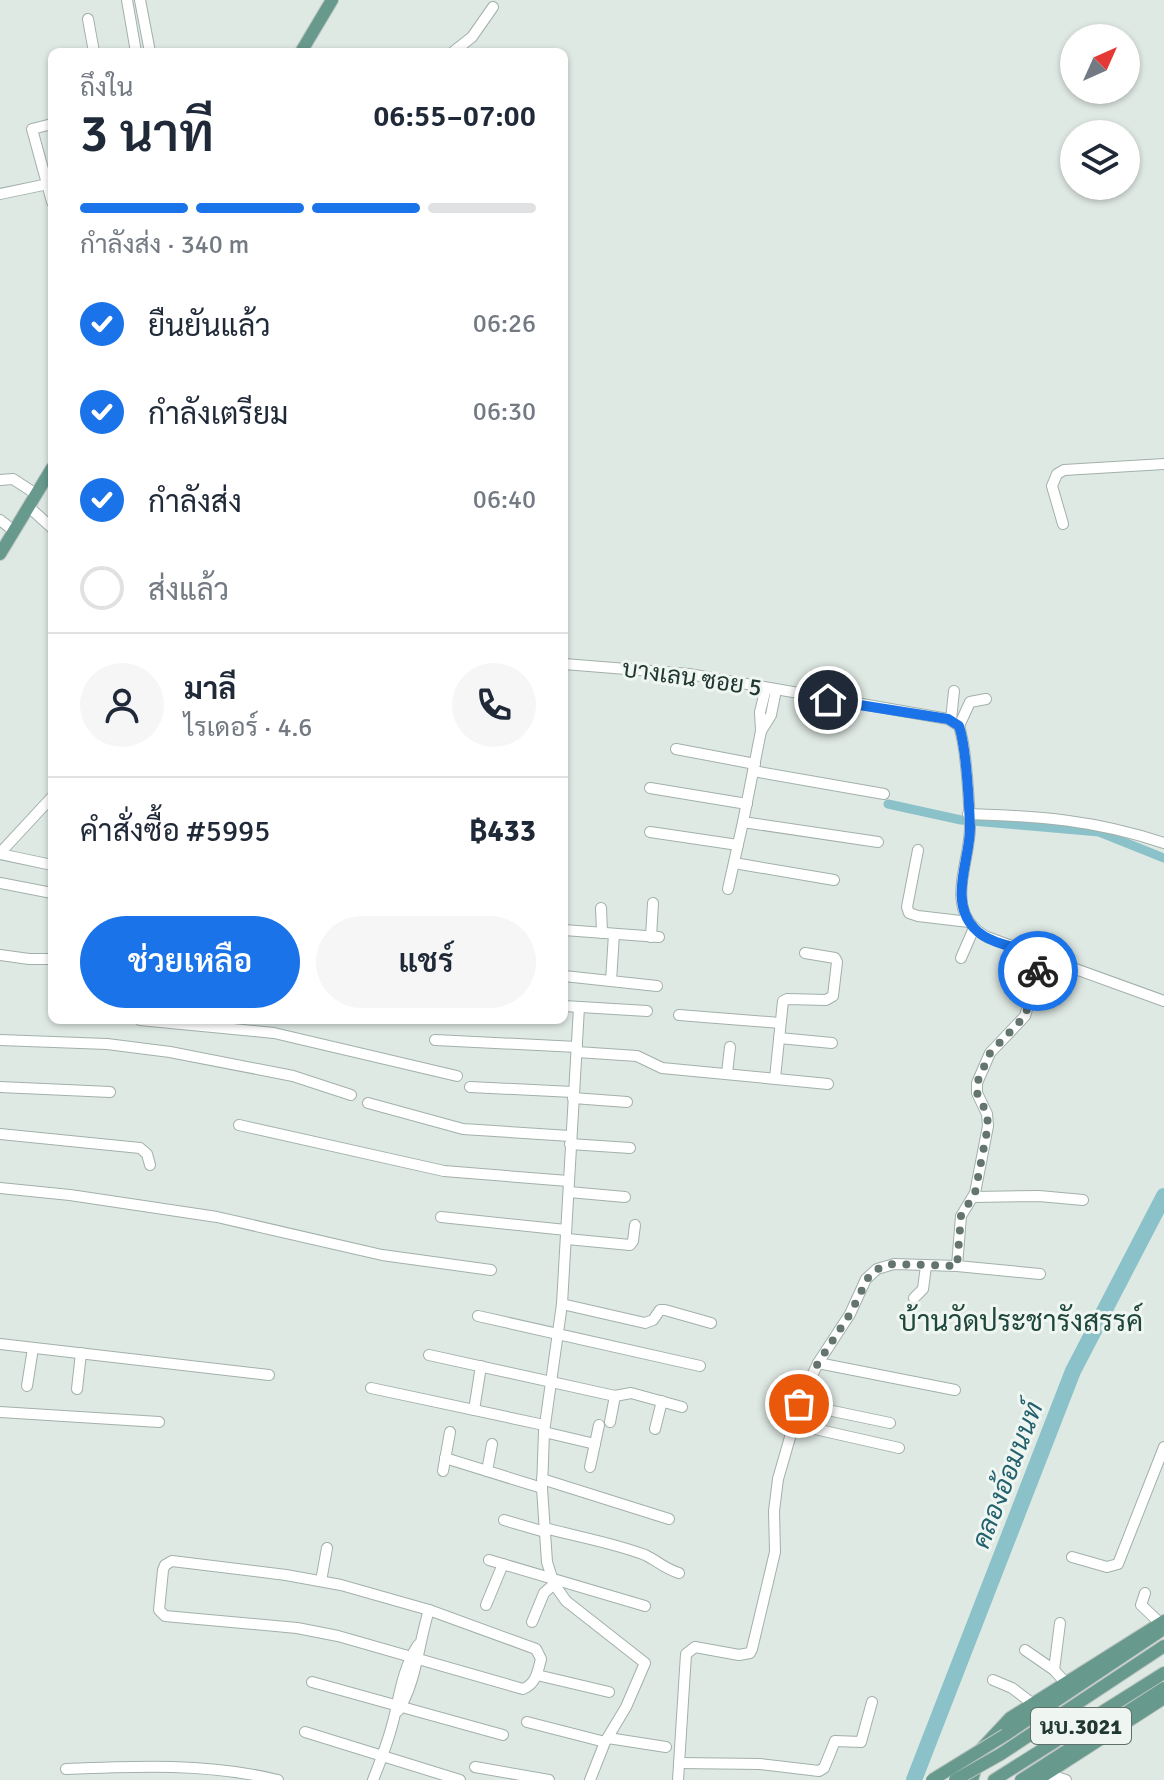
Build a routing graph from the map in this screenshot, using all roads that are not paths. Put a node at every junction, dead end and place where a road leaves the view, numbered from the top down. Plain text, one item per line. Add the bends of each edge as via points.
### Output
1 (332, 0) edge
2 (140, 1) edge
3 (127, 2) edge
4 (493, 7) dead end
5 (88, 19) dead end
6 (93, 48) edge
7 (135, 48) edge
8 (149, 48) edge
9 (303, 48) edge
10 (458, 48) edge
11 (48, 125) edge
12 (48, 167) edge
13 (48, 184) joint
14 (0, 194) edge
15 (1164, 464) edge
16 (48, 474) edge
17 (0, 480) edge
18 (36, 494) junction
19 (29, 507) junction
20 (0, 520) edge
21 (48, 524) edge
22 (1063, 524) dead end
23 (14, 531) junction
24 (0, 554) edge
25 (568, 664) edge
26 (771, 689) junction
27 (954, 691) dead end
28 (986, 699) dead end
29 (955, 723) junction
30 (676, 749) dead end
31 (754, 767) junction
32 (650, 788) dead end
33 (884, 794) dead end
34 (48, 801) edge
35 (747, 804) junction
36 (969, 818) junction
37 (743, 822) junction
38 (650, 832) dead end
39 (878, 842) dead end
40 (1164, 843) edge
41 (738, 845) junction
42 (918, 850) dead end
43 (0, 853) edge
44 (734, 863) junction
45 (48, 864) edge
46 (834, 880) dead end
47 (0, 883) edge
48 (728, 889) dead end
49 (48, 892) edge
50 (653, 903) dead end
51 (601, 908) dead end
52 (972, 925) junction
53 (568, 930) edge
54 (608, 933) junction
55 (805, 953) dead end
56 (0, 955) edge
57 (1043, 955) junction
58 (961, 958) dead end
59 (48, 959) edge
60 (568, 976) edge
61 (611, 981) junction
62 (657, 986) dead end
63 (1164, 1001) edge
64 (568, 1006) edge
65 (579, 1007) junction
66 (647, 1011) dead end
67 (679, 1015) dead end
68 (780, 1023) junction
69 (195, 1024) edge
70 (779, 1038) junction
71 (0, 1040) edge
72 (435, 1040) dead end
73 (832, 1043) dead end
74 (730, 1047) dead end
75 (577, 1050) junction
76 (727, 1073) junction
77 (457, 1076) dead end
78 (775, 1078) junction
79 (828, 1084) dead end
80 (0, 1087) edge
81 (470, 1087) dead end
82 (110, 1092) dead end
83 (351, 1095) dead end
84 (573, 1095) junction
85 (627, 1102) dead end
86 (368, 1103) dead end
87 (239, 1125) dead end
88 (0, 1134) edge
89 (570, 1140) junction
90 (630, 1148) dead end
91 (150, 1165) dead end
92 (569, 1186) junction
93 (0, 1188) edge
94 (625, 1197) dead end
95 (974, 1197) junction
96 (1083, 1200) dead end
97 (441, 1217) dead end
98 (635, 1225) dead end
99 (566, 1235) junction
100 (926, 1266) junction
101 (957, 1266) junction
102 (491, 1270) dead end
103 (1040, 1274) dead end
104 (914, 1298) dead end
105 (562, 1304) junction
106 (478, 1316) dead end
107 (711, 1323) dead end
108 (558, 1333) junction
109 (0, 1344) edge
110 (33, 1348) junction
111 (81, 1353) junction
112 (429, 1355) dead end
113 (818, 1363) junction
114 (481, 1366) junction
115 (700, 1366) dead end
116 (269, 1375) dead end
117 (550, 1382) junction
118 (27, 1386) dead end
119 (371, 1388) dead end
120 (77, 1389) dead end
121 (955, 1390) dead end
122 (615, 1396) junction
123 (662, 1401) junction
124 (799, 1404) junction
125 (682, 1407) dead end
126 (474, 1410) junction
127 (0, 1412) edge
128 (159, 1422) dead end
129 (890, 1423) dead end
130 (793, 1424) junction
131 (544, 1428) junction
132 (655, 1429) dead end
133 (450, 1432) dead end
134 (492, 1444) dead end
135 (595, 1444) junction
136 (1164, 1447) edge
137 (899, 1448) dead end
138 (445, 1458) junction
139 (590, 1467) dead end
140 (443, 1471) dead end
141 (487, 1471) junction
142 (542, 1483) junction
143 (669, 1519) dead end
144 (504, 1520) dead end
145 (545, 1530) junction
146 (327, 1548) dead end
147 (1072, 1557) dead end
148 (489, 1560) dead end
149 (503, 1564) junction
150 (679, 1573) dead end
151 (321, 1581) junction
152 (553, 1582) junction
153 (1145, 1593) dead end
154 (486, 1605) dead end
155 (645, 1606) dead end
156 (429, 1610) junction
157 (532, 1622) dead end
158 (1060, 1623) dead end
159 (1163, 1624) edge
160 (1164, 1646) edge
161 (1025, 1650) dead end
162 (414, 1658) junction
163 (1054, 1670) junction
164 (1164, 1673) edge
165 (537, 1675) junction
166 (993, 1680) dead end
167 (312, 1682) dead end
168 (1065, 1682) junction
169 (1164, 1688) edge
170 (609, 1692) dead end
171 (1164, 1698) edge
172 (872, 1702) dead end
173 (1033, 1704) junction
174 (397, 1709) junction
175 (527, 1722) dead end
176 (305, 1732) dead end
177 (503, 1735) dead end
178 (607, 1740) junction
179 (666, 1747) dead end
180 (383, 1755) junction
181 (679, 1763) junction
182 (475, 1767) dead end
183 (66, 1769) dead end
184 (518, 1777) edge
185 (1042, 1777) edge
186 (996, 1779) edge
187 (278, 1780) edge
188 (373, 1780) edge
189 (460, 1780) edge
190 (549, 1780) edge
191 (590, 1780) edge
192 (678, 1780) edge
193 (932, 1780) edge
194 (955, 1780) edge
195 (972, 1780) edge
196 (1021, 1780) edge
197 (1066, 1780) edge

1 - 9 main road
2 - 3 street
2 - 8 street
3 - 7 street
4 - 10 street
5 - 6 street
11 - 12 street via 32,129
12 - 13 street
13 - 14 street
15 - 22 street via 1057,474 1052,486
16 - 18 main road
17 - 18 street via 13,479
18 - 19 main road
19 - 21 street
19 - 23 main road
20 - 23 street
23 - 24 main road
25 - 26 street, บางเลน ซอย 5 via 678,672
26 - 29 street, บางเลน ซอย 5
26 - 31 street via 771,715 761,731
27 - 29 street
28 - 29 street via 970,702
29 - 36 street
30 - 31 street
31 - 33 street
31 - 35 street
32 - 35 street
34 - 43 street
35 - 37 street
36 - 40 street via 1084,821
36 - 52 street via 962,904
37 - 39 street
37 - 41 street
38 - 41 street
41 - 44 street
42 - 52 street via 909,913
43 - 45 street
44 - 46 street
44 - 48 street
47 - 49 street
50 - 54 street via 655,937
51 - 54 street
52 - 57 street via 987,937
52 - 58 street
53 - 54 street
54 - 61 street
55 - 68 street via 835,958 833,996 787,999 781,1005
56 - 59 street
57 - 63 street
57 - 95 street via 1025,1016 990,1053 977,1083 988,1126
60 - 61 street
61 - 62 street
64 - 65 street
65 - 66 street
65 - 75 street
67 - 68 street
68 - 70 street
69 - 77 street via 274,1033
70 - 73 street
70 - 78 street
71 - 83 street via 170,1052 293,1076
72 - 75 street
74 - 76 street
75 - 76 street via 637,1056 662,1068
75 - 84 street
76 - 78 street
78 - 79 street
80 - 82 street
81 - 84 street
84 - 85 street
84 - 89 street
86 - 89 street via 463,1129
87 - 92 street via 444,1171
88 - 91 street via 140,1148
89 - 90 street
89 - 92 street
92 - 94 street
92 - 99 street
93 - 102 street via 217,1217 382,1255
95 - 96 street
95 - 101 street via 961,1216
97 - 99 street
98 - 99 street via 630,1245
99 - 105 street
100 - 101 street
100 - 104 street via 923,1289
100 - 113 street via 894,1264 870,1274
101 - 103 street
105 - 107 street via 645,1323 665,1310
105 - 108 street
106 - 108 street
108 - 115 street
108 - 117 street
109 - 110 street
110 - 111 street
110 - 118 street
111 - 116 street
111 - 120 street
112 - 114 street
113 - 121 street
113 - 124 street
114 - 117 street
114 - 126 street
117 - 122 street
117 - 131 street
119 - 126 street
122 - 123 street via 631,1393
122 - 135 street
123 - 125 street
123 - 132 street
124 - 129 street
124 - 130 street
126 - 131 street
127 - 128 street
130 - 137 street
130 - 181 street via 778,1479 775,1552 752,1649 739,1655 695,1647 686,1654
131 - 135 street
131 - 142 street
133 - 138 street
134 - 141 street
135 - 139 street
136 - 147 street via 1118,1564 1107,1567
138 - 140 street
138 - 141 street
141 - 142 street
142 - 143 street
142 - 145 street
144 - 145 street
145 - 150 street via 639,1553
145 - 152 street
146 - 151 street
148 - 149 street
149 - 152 street
149 - 154 street
151 - 156 street
151 - 162 street via 172,1561 163,1570 159,1610 165,1616 297,1628
152 - 155 street
152 - 157 street
152 - 178 street via 582,1615 645,1663
153 - 159 street via 1141,1605
156 - 162 street
156 - 165 street via 536,1649 541,1659
158 - 163 street
159 - 168 main road
159 - 193 main road, นบ.3021, bridge
160 - 194 main road, นบ.3021, bridge
161 - 163 street
162 - 165 street via 523,1689
162 - 174 street
163 - 168 street
164 - 186 main road, นบ.3021
165 - 170 street
166 - 173 street
167 - 174 street
168 - 173 main road
169 - 196 main road, นบ.3021
171 - 185 main road
172 - 181 street via 861,1742 835,1741 819,1771
173 - 195 main road via 987,1741
174 - 177 street
174 - 180 street
175 - 178 street
176 - 180 street
178 - 179 street
178 - 191 street
180 - 188 street
180 - 189 street
181 - 192 street
182 - 184 street
183 - 187 street via 181,1767
184 - 190 street
185 - 197 street

